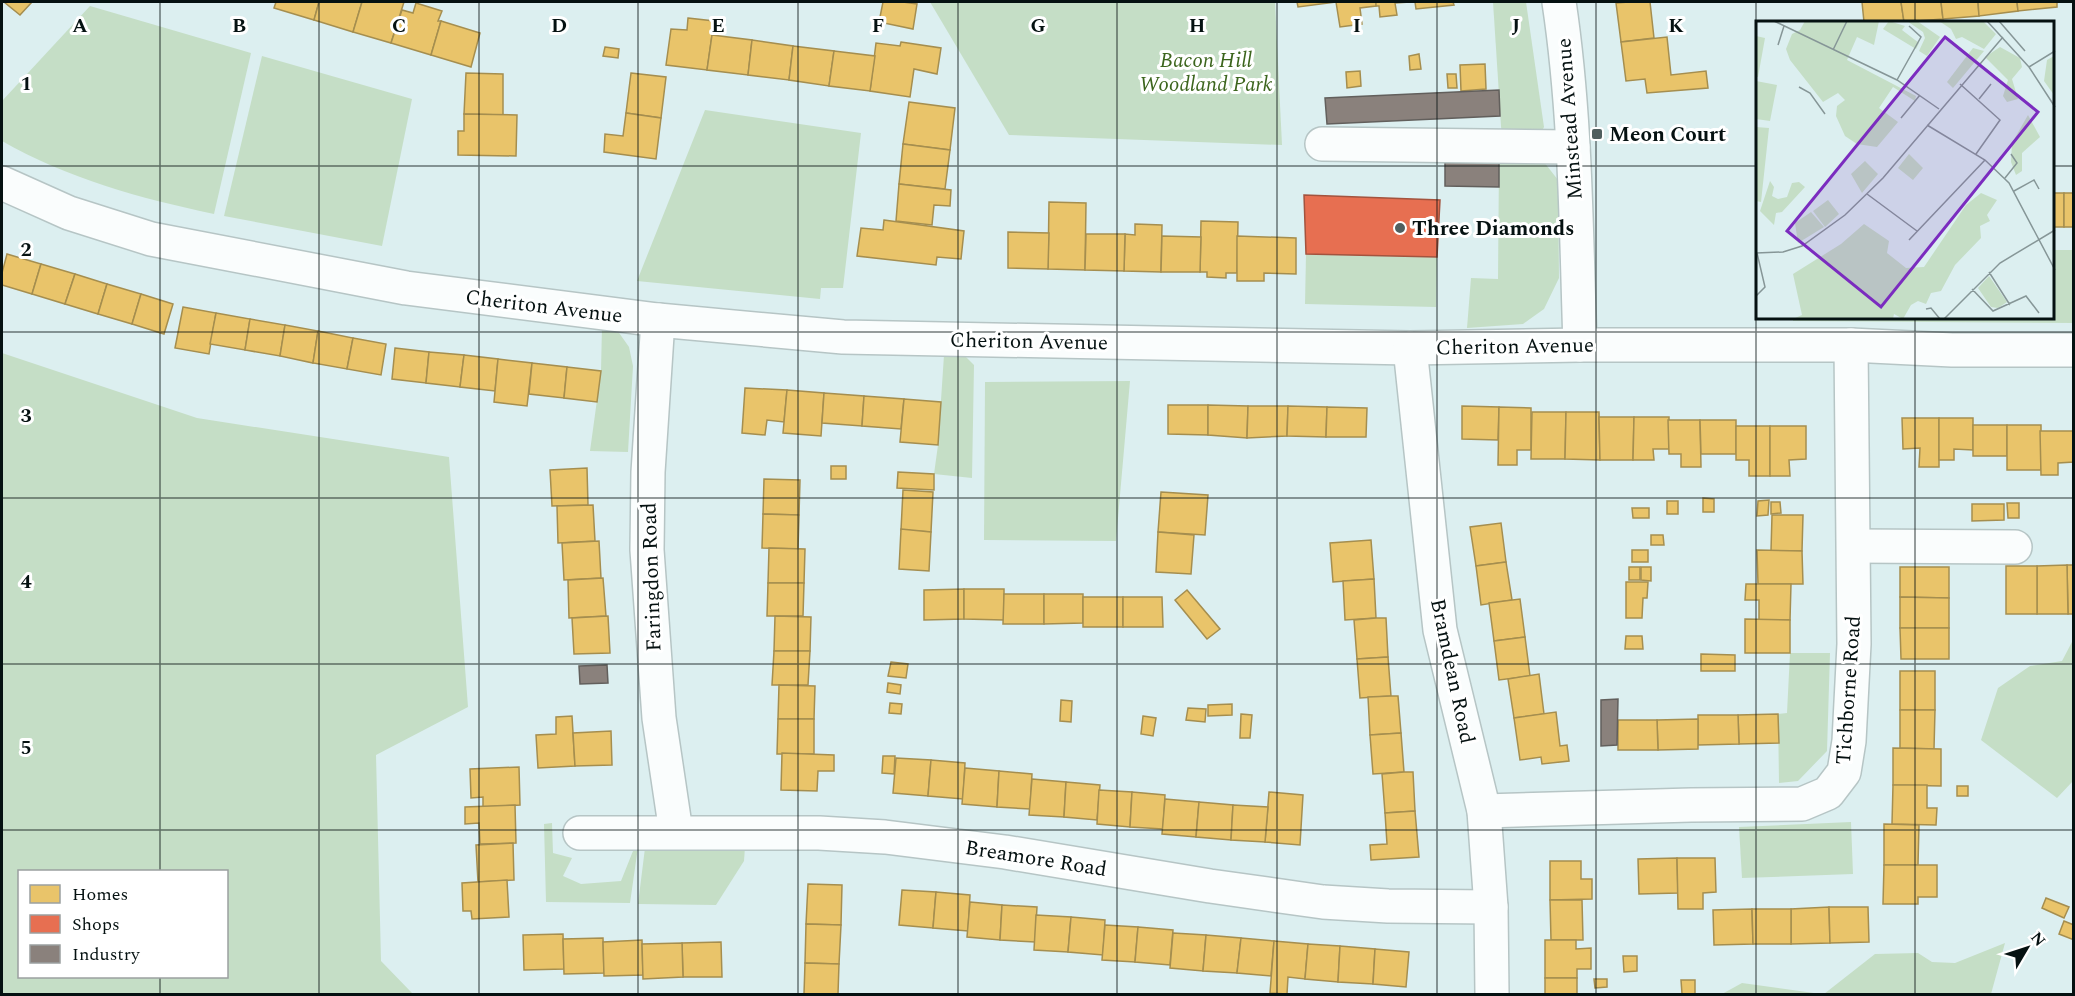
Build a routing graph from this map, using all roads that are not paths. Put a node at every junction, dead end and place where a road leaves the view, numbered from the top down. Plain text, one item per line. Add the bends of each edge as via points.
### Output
1 (1558, 2) edge
2 (1322, 144) dead end
3 (1573, 147) junction
4 (2, 183) edge
5 (658, 320) junction
6 (1580, 345) junction
7 (1851, 345) junction
8 (1410, 348) junction
9 (2073, 350) edge
10 (1854, 546) junction
11 (2015, 547) dead end
12 (1484, 811) junction
13 (676, 832) junction
14 (580, 833) dead end
15 (1491, 907) junction
16 (1492, 994) edge

1 - 3 street, Minstead Avenue
2 - 3 street
3 - 6 street, Minstead Avenue
4 - 5 street, Cheriton Avenue via 69,213 151,239 406,288
5 - 8 street, Cheriton Avenue via 843,337
5 - 13 street, Faringdon Road via 647,550 659,718
6 - 7 street, Cheriton Avenue
6 - 8 street, Cheriton Avenue
7 - 9 street, Cheriton Avenue
7 - 10 street, Tichborne Road
8 - 12 street, Bramdean Road via 1440,630
10 - 11 street
10 - 12 street, Tichborne Road via 1849,741 1844,772 1828,793 1802,804
12 - 15 street, Bramdean Road
13 - 14 street, Breamore Road
13 - 15 street, Breamore Road via 885,837 1323,902
15 - 16 street, Bramdean Road

